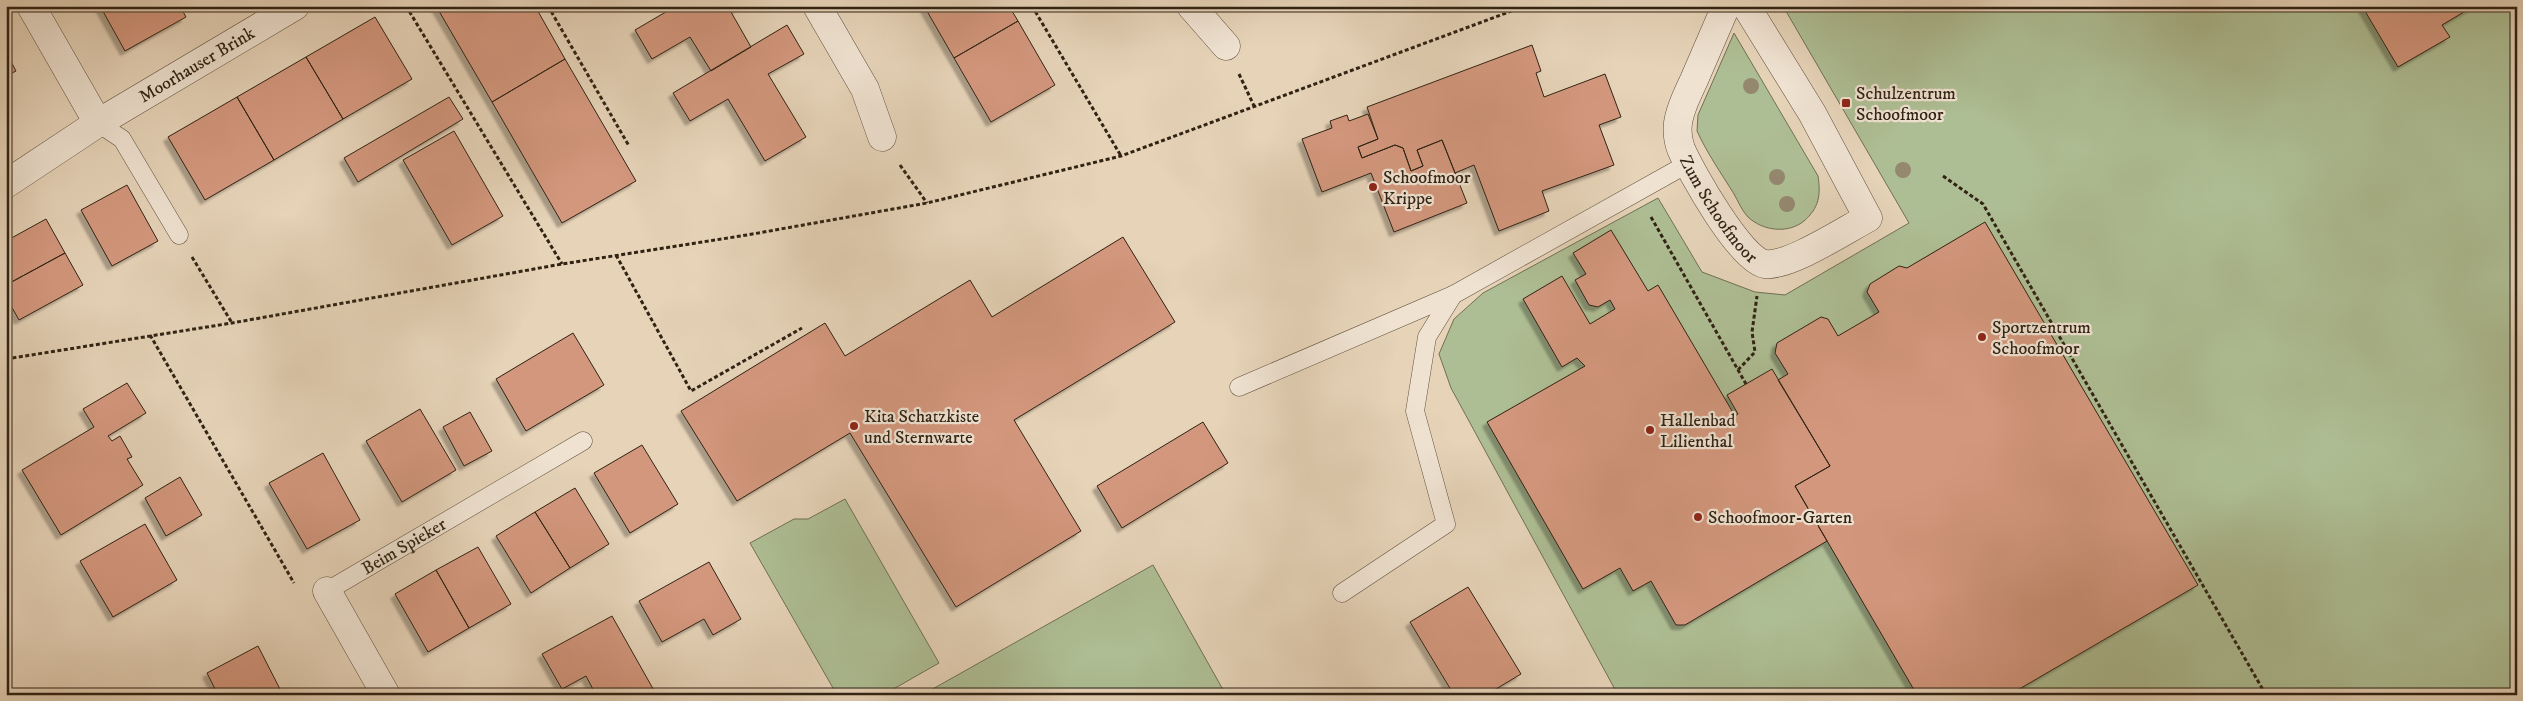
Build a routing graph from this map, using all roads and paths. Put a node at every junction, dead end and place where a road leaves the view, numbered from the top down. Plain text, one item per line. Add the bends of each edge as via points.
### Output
1 (31, 6) edge
2 (295, 6) edge
3 (406, 6) edge
4 (548, 6) edge
5 (817, 6) edge
6 (1032, 6) edge
7 (1191, 6) edge
8 (1525, 6) edge
9 (1726, 6) edge
10 (1746, 6) edge
11 (1226, 46) dead end
12 (98, 123) junction
13 (882, 137) joint
14 (630, 146) dead end
15 (1121, 156) junction
16 (1689, 163) junction
17 (1943, 176) dead end
18 (6, 184) edge
19 (1637, 193) junction
20 (927, 203) junction
21 (179, 235) joint
22 (616, 255) junction
23 (562, 264) junction
24 (1453, 295) junction
25 (232, 323) junction
26 (802, 328) dead end
27 (1752, 332) dead end
28 (150, 335) junction
29 (6, 359) edge
30 (1738, 370) junction
31 (1746, 384) dead end
32 (1239, 387) dead end
33 (583, 441) dead end
34 (327, 591) junction
35 (1342, 592) dead end
36 (386, 695) edge
37 (2266, 695) edge

1 - 12 street
2 - 12 street, Moorhauser Brink
3 - 23 path
4 - 14 path
5 - 13 street via 864,89
6 - 15 path
7 - 11 street
8 - 15 path
9 - 16 street, Zum Schoofmoor via 1678,122 1681,148
10 - 16 street, Zum Schoofmoor via 1812,113 1868,218 1789,260 1764,264 1740,247
12 - 18 street, Moorhauser Brink
12 - 21 lane via 122,139
13 - 20 path
15 - 20 path
16 - 19 lane
17 - 37 path via 1983,204
19 - 24 lane
19 - 30 path
20 - 22 path
21 - 25 path
22 - 23 path
22 - 26 path via 691,392
23 - 25 path
24 - 32 lane
24 - 35 lane via 1426,337 1415,411 1446,524
25 - 28 path
27 - 30 path via 1755,352
28 - 29 path
28 - 34 path via 308,607
30 - 31 path
33 - 34 lane, Beim Spieker
34 - 36 street

